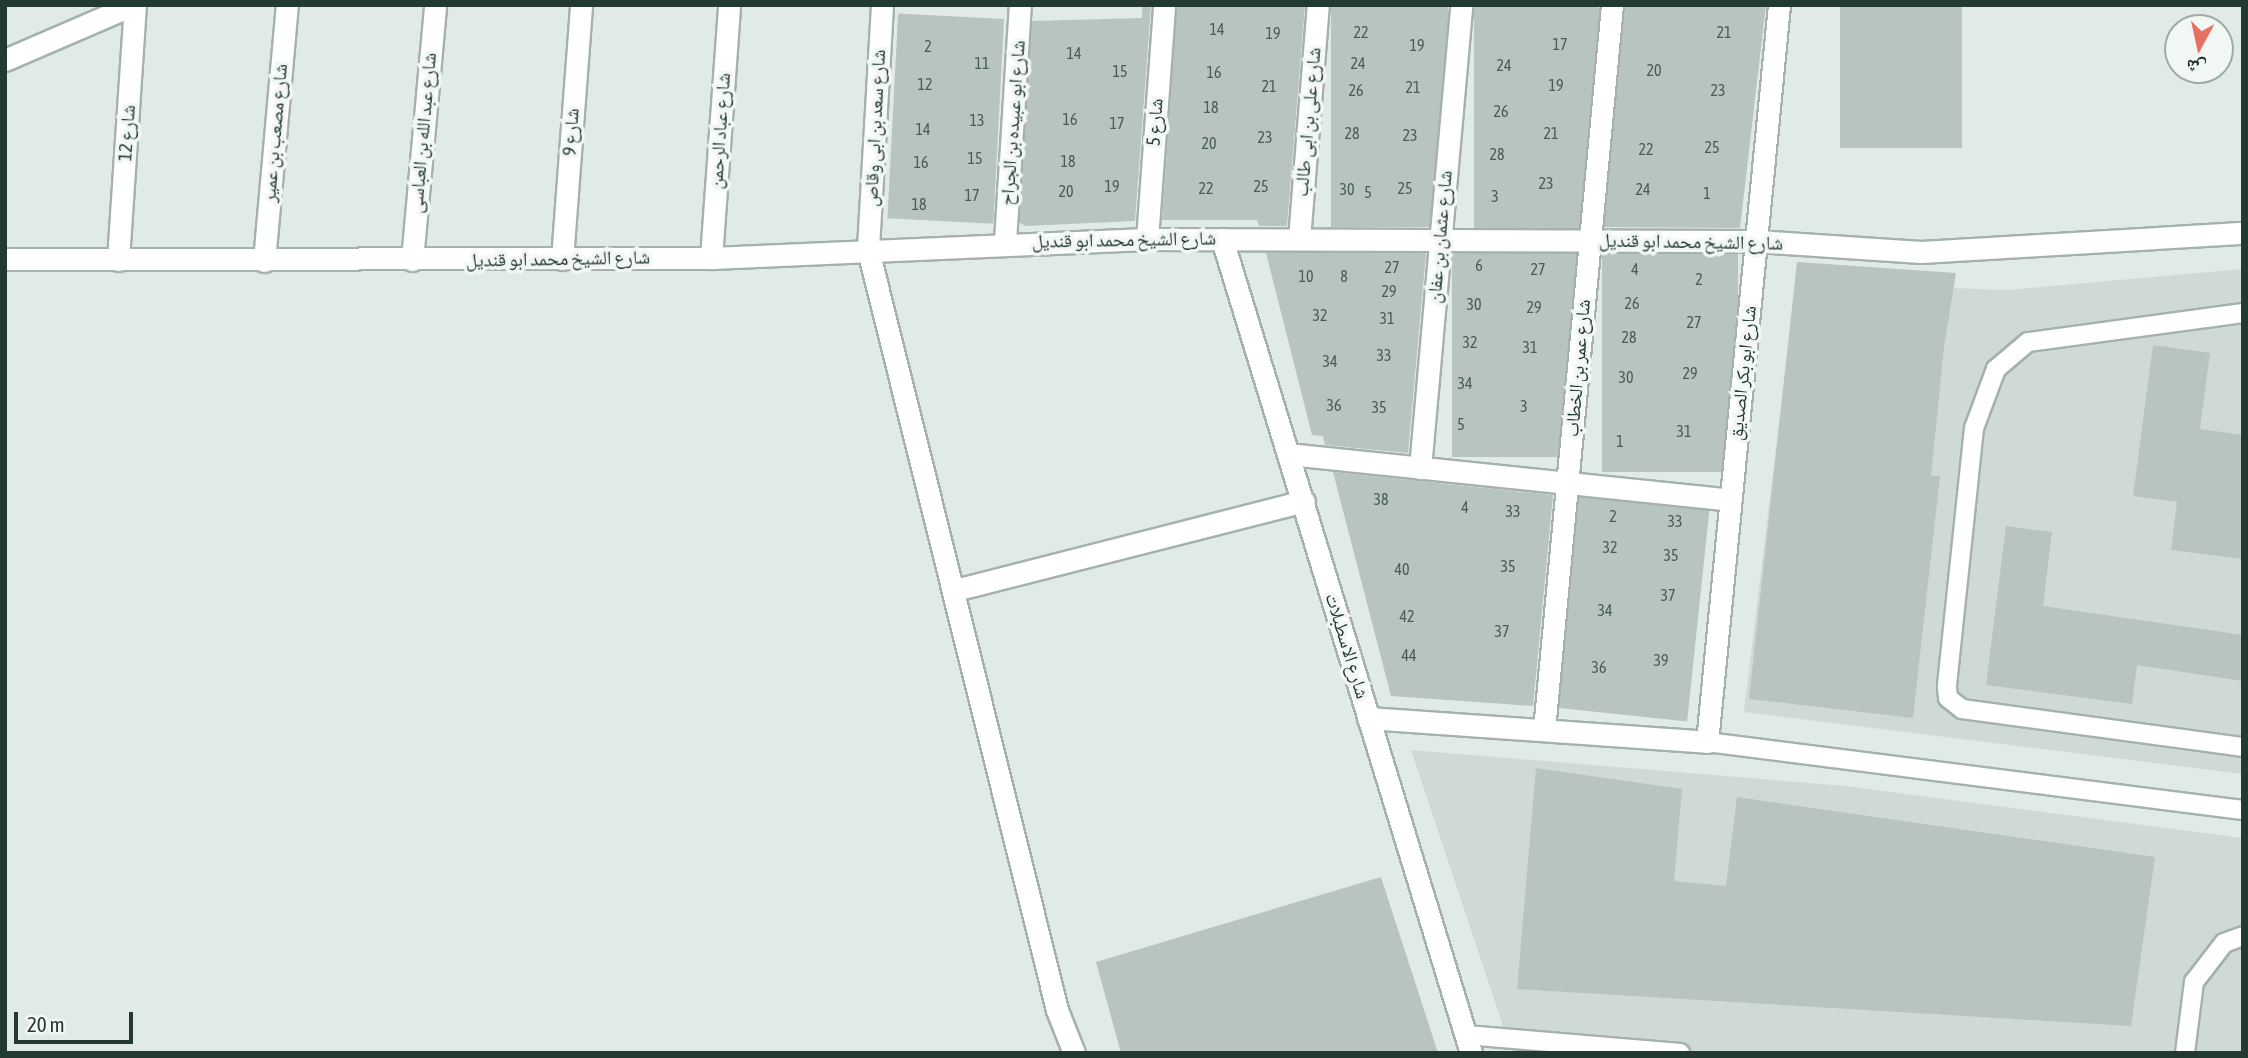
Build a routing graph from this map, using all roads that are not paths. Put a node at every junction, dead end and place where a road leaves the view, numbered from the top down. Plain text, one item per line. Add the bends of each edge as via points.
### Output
1 (134, 5) edge
2 (287, 5) edge
3 (435, 5) edge
4 (581, 5) edge
5 (729, 5) edge
6 (882, 5) edge
7 (1020, 5) edge
8 (1164, 5) edge
9 (1318, 5) edge
10 (1461, 5) edge
11 (1612, 5) edge
12 (1779, 5) edge
13 (5, 60) edge
14 (2243, 233) edge
15 (1147, 239) junction
16 (1222, 239) junction
17 (1299, 239) junction
18 (1440, 239) junction
19 (1589, 240) junction
20 (1005, 241) junction
21 (1756, 241) junction
22 (868, 250) junction
23 (711, 258) junction
24 (5, 259) edge
25 (562, 259) junction
26 (118, 260) junction
27 (412, 260) junction
28 (264, 261) junction
29 (2243, 313) edge
30 (1288, 454) junction
31 (1420, 468) junction
32 (1567, 483) junction
33 (1730, 500) junction
34 (1304, 501) junction
35 (954, 590) junction
36 (1368, 718) junction
37 (1544, 730) junction
38 (1707, 742) junction
39 (2243, 747) edge
40 (2243, 810) edge
41 (2243, 936) edge
42 (1468, 1044) edge
43 (1074, 1053) edge
44 (1680, 1053) edge
45 (2185, 1053) edge

1 - 13 street
1 - 26 street, شارع 12
2 - 28 street, شارع مصعب بن عمير
3 - 27 street, شارع عبد الله بن العباسى
4 - 25 street, شارع 9
5 - 23 street, شارع عباد الرحمن
6 - 22 street, شارع سعد بن ابى وقاص
7 - 20 street, شارع ابو عبيده بن الجراح
8 - 15 street, شارع 5
9 - 17 street, شارع على بن ابى طالب
10 - 18 street, شارع عثمان بن عفان
11 - 19 street, شارع عمر بن الخطاب
12 - 21 street, شارع ابو بكر الصديق
14 - 21 street, شارع الشيخ محمد ابو قنديل via 1921,252
15 - 16 street, شارع الشيخ محمد ابو قنديل
15 - 20 street, شارع الشيخ محمد ابو قنديل
16 - 17 street, شارع الشيخ محمد ابو قنديل
16 - 30 street, شارع الاسطبلات
17 - 18 street, شارع الشيخ محمد ابو قنديل
18 - 19 street, شارع الشيخ محمد ابو قنديل
18 - 31 street, شارع عثمان بن عفان
19 - 21 street, شارع الشيخ محمد ابو قنديل
19 - 32 street, شارع عمر بن الخطاب
20 - 22 street, شارع الشيخ محمد ابو قنديل
21 - 33 street, شارع ابو بكر الصديق
22 - 23 street, شارع الشيخ محمد ابو قنديل
22 - 35 street, شارع سعد بن ابى وقاص
23 - 25 street, شارع الشيخ محمد ابو قنديل
24 - 26 street, شارع الشيخ محمد ابو قنديل
25 - 27 street, شارع الشيخ محمد ابو قنديل
26 - 28 street, شارع الشيخ محمد ابو قنديل
27 - 28 street, شارع الشيخ محمد ابو قنديل
29 - 39 lane via 2028,342 1996,369 1974,428 1947,687 1948,698 1962,709
30 - 31 street
30 - 34 street, شارع الاسطبلات
31 - 32 street
32 - 33 street
32 - 37 street, شارع عمر بن الخطاب
33 - 38 street, شارع ابو بكر الصديق
34 - 35 street
34 - 36 street, شارع الاسطبلات
35 - 43 street, شارع سعد بن ابى وقاص via 1058,1010
36 - 37 street
36 - 42 street, شارع الاسطبلات
37 - 38 street
38 - 40 lane
41 - 45 lane via 2224,943 2194,982
42 - 44 lane

